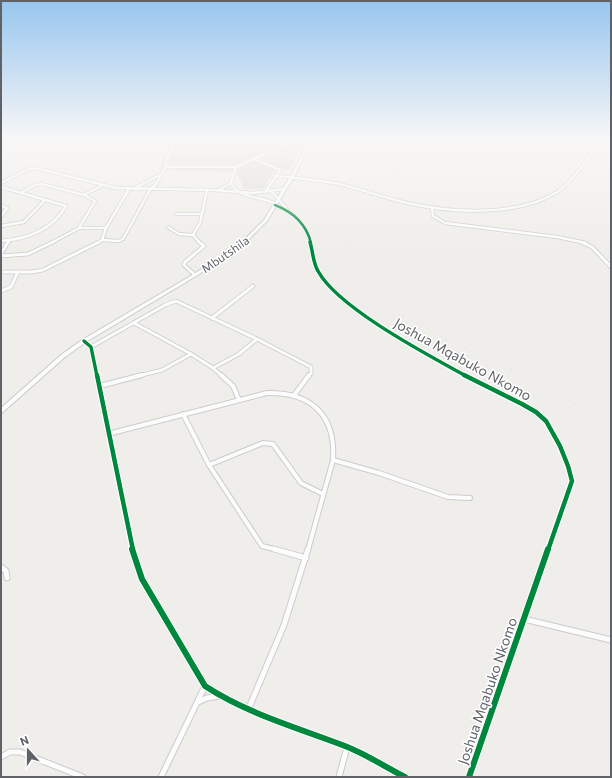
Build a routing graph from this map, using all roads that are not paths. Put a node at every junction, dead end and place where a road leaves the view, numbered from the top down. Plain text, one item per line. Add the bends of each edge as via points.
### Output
1 (12, 177) edge
2 (72, 177) edge
3 (156, 177) edge
4 (159, 177) edge
5 (233, 177) edge
6 (275, 177) edge
7 (292, 177) edge
8 (294, 177) edge
9 (572, 177) edge
10 (1, 183) edge
11 (231, 183) junction
12 (103, 185) junction
13 (1, 187) edge
14 (129, 189) junction
15 (133, 189) junction
16 (284, 189) junction
17 (150, 190) junction
18 (208, 190) junction
19 (219, 190) junction
20 (270, 190) junction
21 (266, 191) junction
22 (22, 192) junction
23 (238, 192) junction
24 (260, 192) junction
25 (84, 195) junction
26 (279, 198) junction
27 (269, 199) junction
28 (45, 200) junction
29 (276, 204) junction
30 (1, 206) edge
31 (432, 208) junction
32 (288, 210) junction
33 (176, 214) dead end
34 (202, 214) junction
35 (1, 217) edge
36 (1, 226) edge
37 (168, 227) dead end
38 (79, 228) junction
39 (106, 228) junction
40 (194, 236) junction
41 (102, 240) junction
42 (1, 241) edge
43 (9, 241) junction
44 (1, 255) edge
45 (611, 267) edge
46 (1, 272) edge
47 (18, 272) junction
48 (195, 275) junction
49 (253, 286) dead end
50 (1, 291) edge
51 (212, 318) junction
52 (134, 323) junction
53 (257, 339) junction
54 (84, 341) junction
55 (91, 347) junction
56 (191, 354) junction
57 (213, 368) junction
58 (100, 386) junction
59 (295, 394) junction
60 (240, 400) junction
61 (1, 411) edge
62 (183, 414) junction
63 (108, 434) junction
64 (333, 460) junction
65 (209, 465) junction
66 (323, 494) junction
67 (470, 498) dead end
68 (306, 558) junction
69 (1, 567) edge
70 (7, 578) dead end
71 (524, 619) junction
72 (611, 640) edge
73 (205, 686) junction
74 (220, 696) junction
75 (198, 702) junction
76 (248, 710) junction
77 (347, 747) junction
78 (1, 757) edge
79 (83, 777) edge
80 (161, 777) edge
81 (340, 777) edge
82 (405, 777) edge
83 (469, 777) edge

1 - 10 street
2 - 12 street
3 - 15 street
4 - 17 street
5 - 11 street
6 - 21 street
7 - 16 street, Mbutshila
8 - 31 street via 328,182
9 - 31 street via 565,186 549,196 521,205 500,209
11 - 19 street
11 - 23 street
12 - 14 street
12 - 25 street
13 - 22 street
14 - 15 street
14 - 39 street
15 - 17 street
16 - 20 street
16 - 26 street, Mbutshila
17 - 18 street
17 - 41 street via 123,239
18 - 19 street
18 - 34 street
19 - 23 street
20 - 21 street
20 - 26 street, Joshua Mqabuko Nkomo
21 - 24 street
22 - 25 street via 42,184
22 - 28 street
23 - 24 street
23 - 27 street
24 - 27 street
25 - 38 street via 95,201
26 - 29 street, Mbutshila
26 - 32 street, Joshua Mqabuko Nkomo
27 - 29 street
28 - 36 street via 26,221 13,226
28 - 43 street via 66,206 57,220 47,228 19,240
29 - 32 street
29 - 48 street, Mbutshila via 260,228 242,245
30 - 35 street via 7,208
31 - 45 street via 433,216 445,223 557,237 586,244
32 - 71 street, Joshua Mqabuko Nkomo via 308,233 315,266 320,274 346,301 419,349 527,406 543,417 554,436 569,466 572,479
33 - 34 street
34 - 40 street
37 - 40 street via 179,234
38 - 39 street
38 - 44 street via 28,254
39 - 41 street
40 - 48 street via 204,246 184,265
41 - 47 street via 95,246 43,270
42 - 43 street
43 - 44 street
46 - 47 street
47 - 50 street via 11,287
48 - 54 street, Mbutshila
49 - 51 street
51 - 52 street via 176,301
51 - 53 street
52 - 55 street
52 - 56 street
53 - 57 street via 239,354
53 - 59 street via 311,367 311,373
54 - 55 street
54 - 61 street, Mbutshila via 63,356
55 - 58 street
56 - 57 street
56 - 58 street via 162,370
57 - 60 street via 233,386
58 - 63 street
59 - 60 street via 268,393
59 - 64 street via 316,406 324,417 334,444
60 - 62 street
62 - 63 street
62 - 65 street
63 - 73 street via 134,557 142,579
64 - 66 street
64 - 67 street via 379,473 448,498
65 - 66 street via 263,443 269,443 275,447 301,483
65 - 68 street via 262,546
66 - 68 street
68 - 76 street via 284,625
69 - 70 street via 6,571
71 - 72 street
71 - 83 street, Joshua Mqabuko Nkomo
73 - 74 street
73 - 75 street
74 - 75 street
74 - 76 street
75 - 80 street
76 - 77 street
77 - 81 street
77 - 82 street
78 - 79 street via 10,752 20,752

